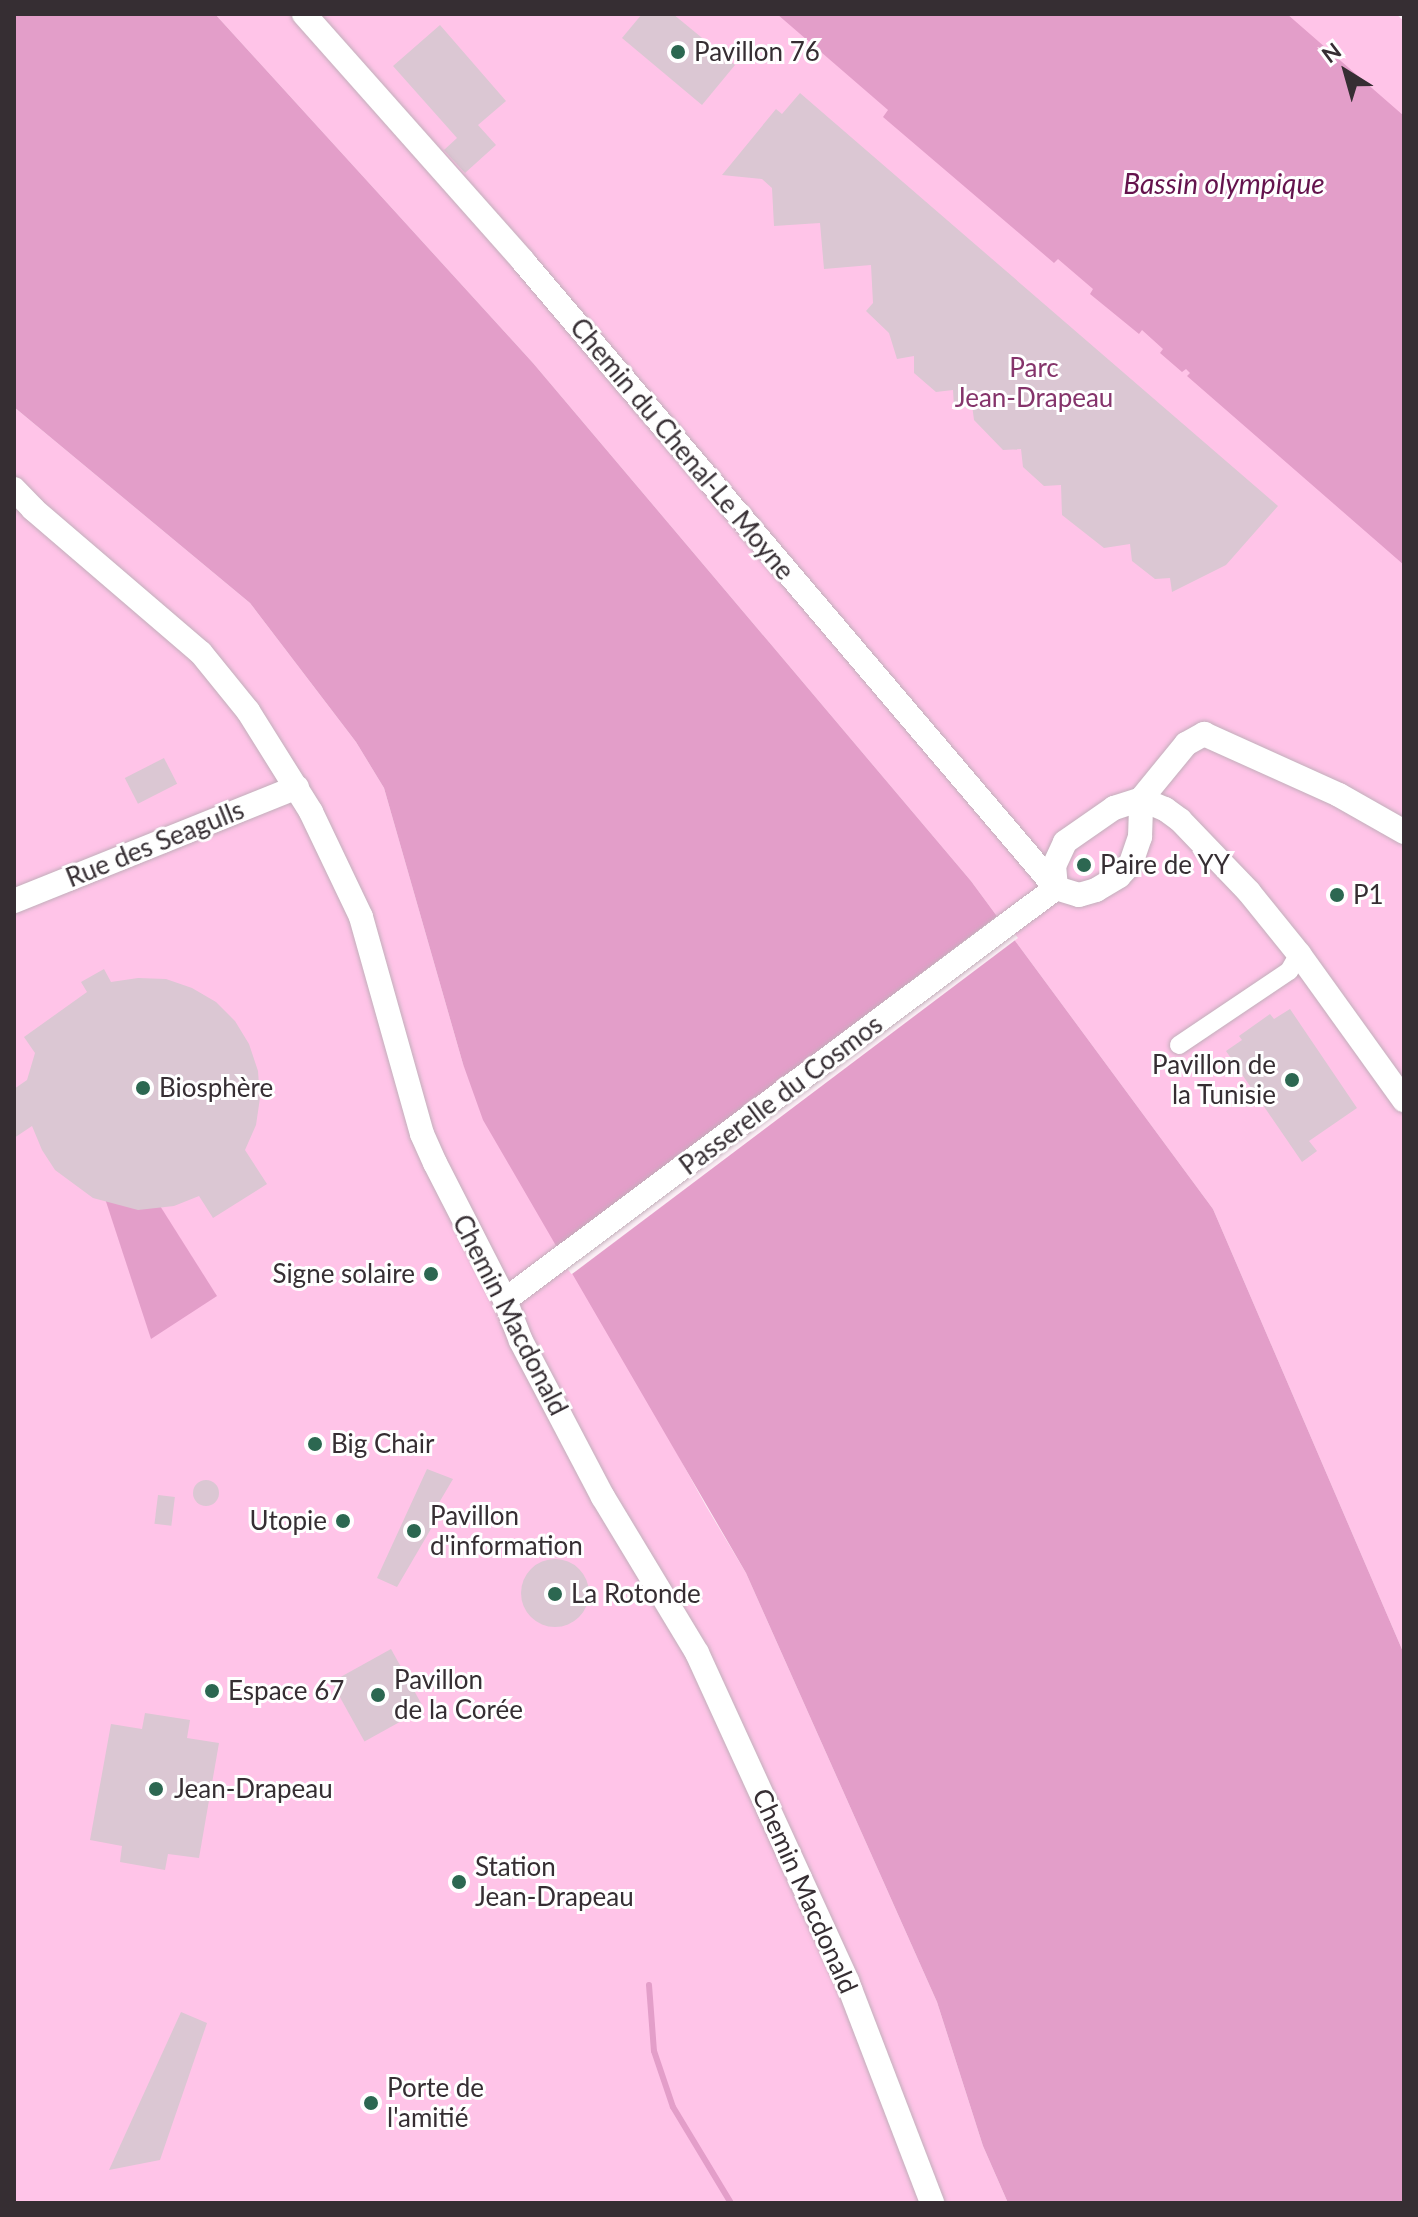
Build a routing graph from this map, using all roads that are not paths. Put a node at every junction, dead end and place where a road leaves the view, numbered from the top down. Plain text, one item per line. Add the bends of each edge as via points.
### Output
1 (304, 14) edge
2 (14, 489) edge
3 (297, 787) junction
4 (1141, 799) junction
5 (1404, 832) edge
6 (1056, 888) junction
7 (14, 901) edge
8 (1299, 954) junction
9 (1179, 1045) dead end
10 (1404, 1100) edge
11 (505, 1300) junction
12 (932, 2203) edge

1 - 6 street, Chemin du Chenal-Le Moyne via 523,261
2 - 3 street, Chemin Macdonald via 201,653 248,711
3 - 7 street, Rue des Seagulls
3 - 11 street, Chemin Macdonald via 361,917 422,1134
4 - 5 street via 1186,744 1204,734 1339,795
4 - 6 street via 1086,824 1065,842 1054,866
4 - 6 street via 1140,837 1131,863 1119,876 1079,895
4 - 8 street via 1165,809 1215,854
6 - 11 street, Passerelle du Cosmos
8 - 9 street via 1289,971
8 - 10 street
11 - 12 street, Chemin Macdonald via 603,1497 697,1653 847,1981

